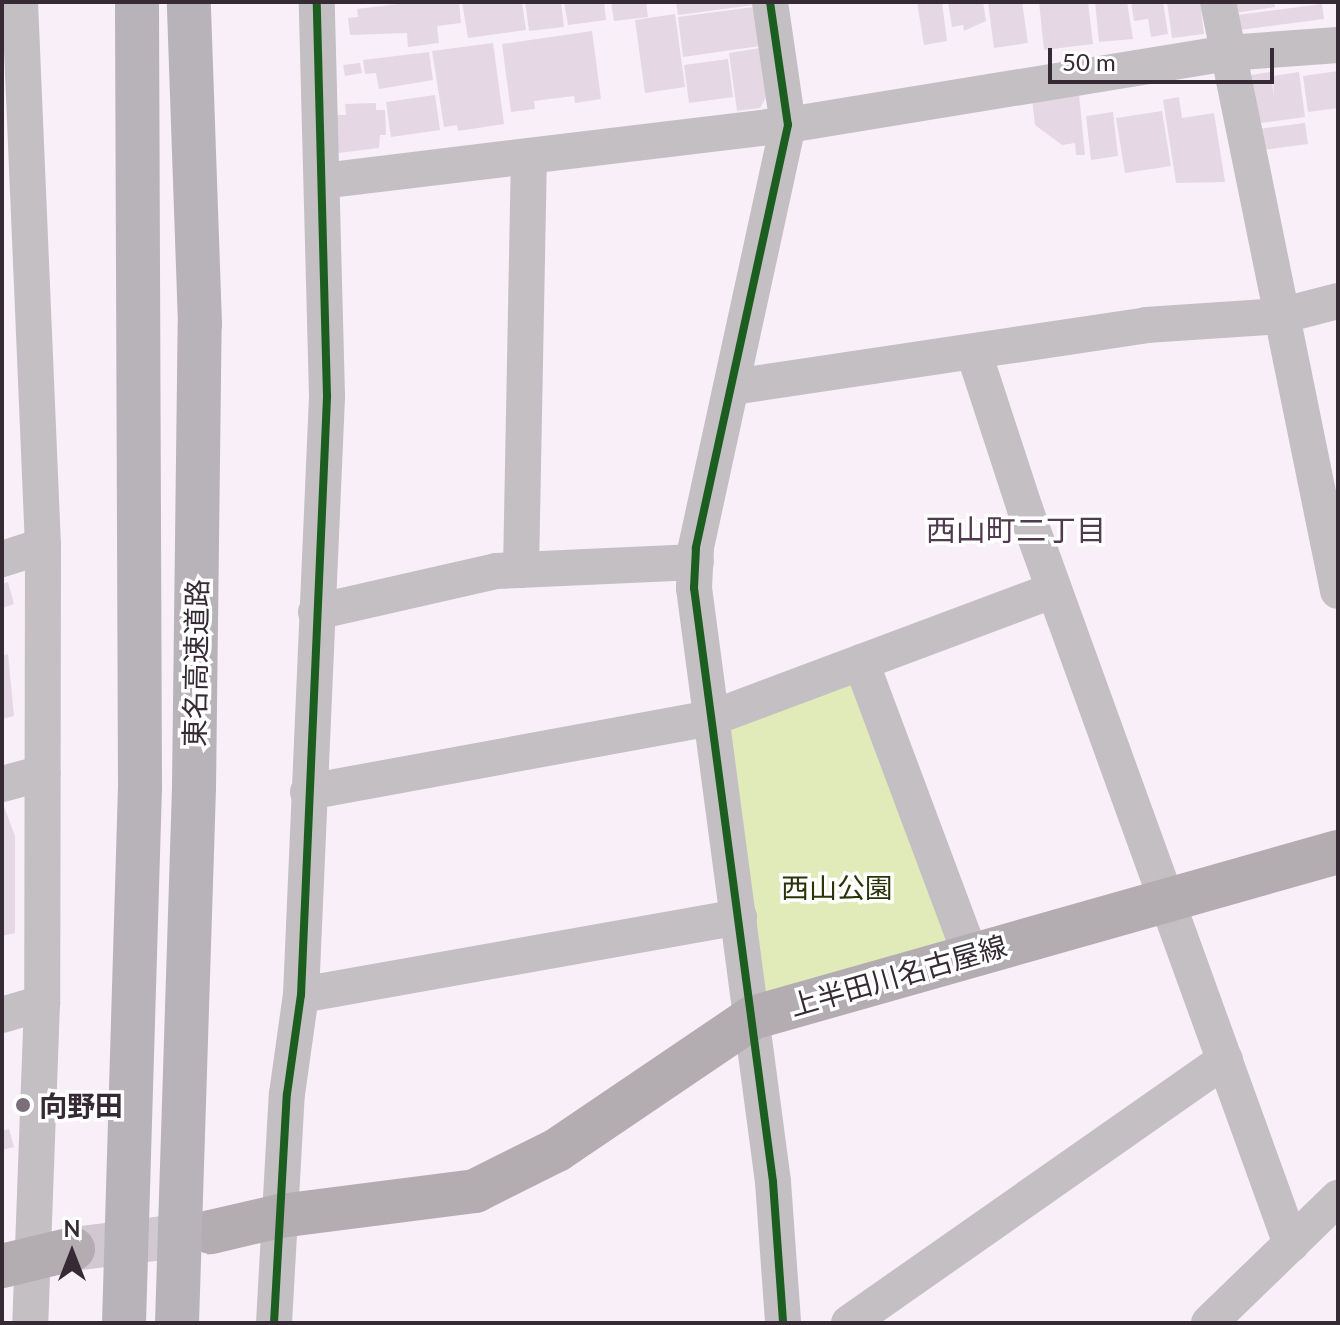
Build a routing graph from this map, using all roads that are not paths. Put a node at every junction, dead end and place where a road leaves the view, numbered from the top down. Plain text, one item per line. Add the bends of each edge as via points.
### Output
1 (20, 2) edge
2 (137, 2) edge
3 (189, 2) edge
4 (317, 2) edge
5 (770, 2) edge
6 (1218, 2) edge
7 (1338, 45) edge
8 (1228, 53) junction
9 (788, 125) junction
10 (529, 156) junction
11 (322, 181) junction
12 (16, 249) edge
13 (1338, 301) edge
14 (1280, 316) junction
15 (974, 353) junction
16 (733, 387) junction
17 (1332, 539) edge
18 (43, 546) junction
19 (2, 559) edge
20 (696, 562) junction
21 (521, 570) junction
22 (1054, 590) junction
23 (1338, 591) edge
24 (316, 612) junction
25 (861, 662) junction
26 (712, 718) junction
27 (43, 773) junction
28 (2, 784) edge
29 (308, 792) junction
30 (1338, 852) edge
31 (1167, 896) junction
32 (739, 917) junction
33 (970, 954) junction
34 (301, 995) junction
35 (42, 1003) junction
36 (2, 1015) edge
37 (752, 1018) junction
38 (1225, 1060) junction
39 (1338, 1198) edge
40 (280, 1216) junction
41 (211, 1232) tunnel mouth
42 (1291, 1244) junction
43 (36, 1258) edge
44 (30, 1323) edge
45 (124, 1323) edge
46 (177, 1323) edge
47 (274, 1323) edge
48 (783, 1323) edge
49 (849, 1323) edge
50 (1209, 1323) edge

1 - 12 street
2 - 45 highway, 東名高速道路 via 140,788
3 - 46 highway, 東名高速道路 via 200,324 194,787
4 - 11 street
5 - 9 street
6 - 8 street
7 - 8 street
8 - 9 street
8 - 14 street
9 - 10 street
9 - 16 street
10 - 11 street
10 - 21 street
11 - 24 street via 327,396
12 - 18 street
13 - 14 street
14 - 15 street via 1146,325
14 - 17 street
15 - 16 street
15 - 22 street
16 - 20 street
17 - 23 street
18 - 19 street
18 - 27 street
20 - 21 street
20 - 26 street via 694,588
21 - 24 street
22 - 25 street
22 - 31 street
24 - 29 street
25 - 26 street
25 - 33 street
26 - 29 street
26 - 32 street
27 - 28 street
27 - 35 street
29 - 34 street
30 - 31 main road, 上半田川名古屋線
31 - 33 main road, 上半田川名古屋線
31 - 38 street
32 - 34 street
32 - 37 street
33 - 37 main road, 上半田川名古屋線
34 - 40 street via 287,1094
35 - 36 street
35 - 43 street
37 - 40 main road, 上半田川名古屋線 via 557,1150 475,1191
37 - 48 street via 773,1182
38 - 42 street
38 - 49 street
39 - 42 street
40 - 41 main road, 上半田川名古屋線
40 - 47 street
42 - 50 street
43 - 44 street

